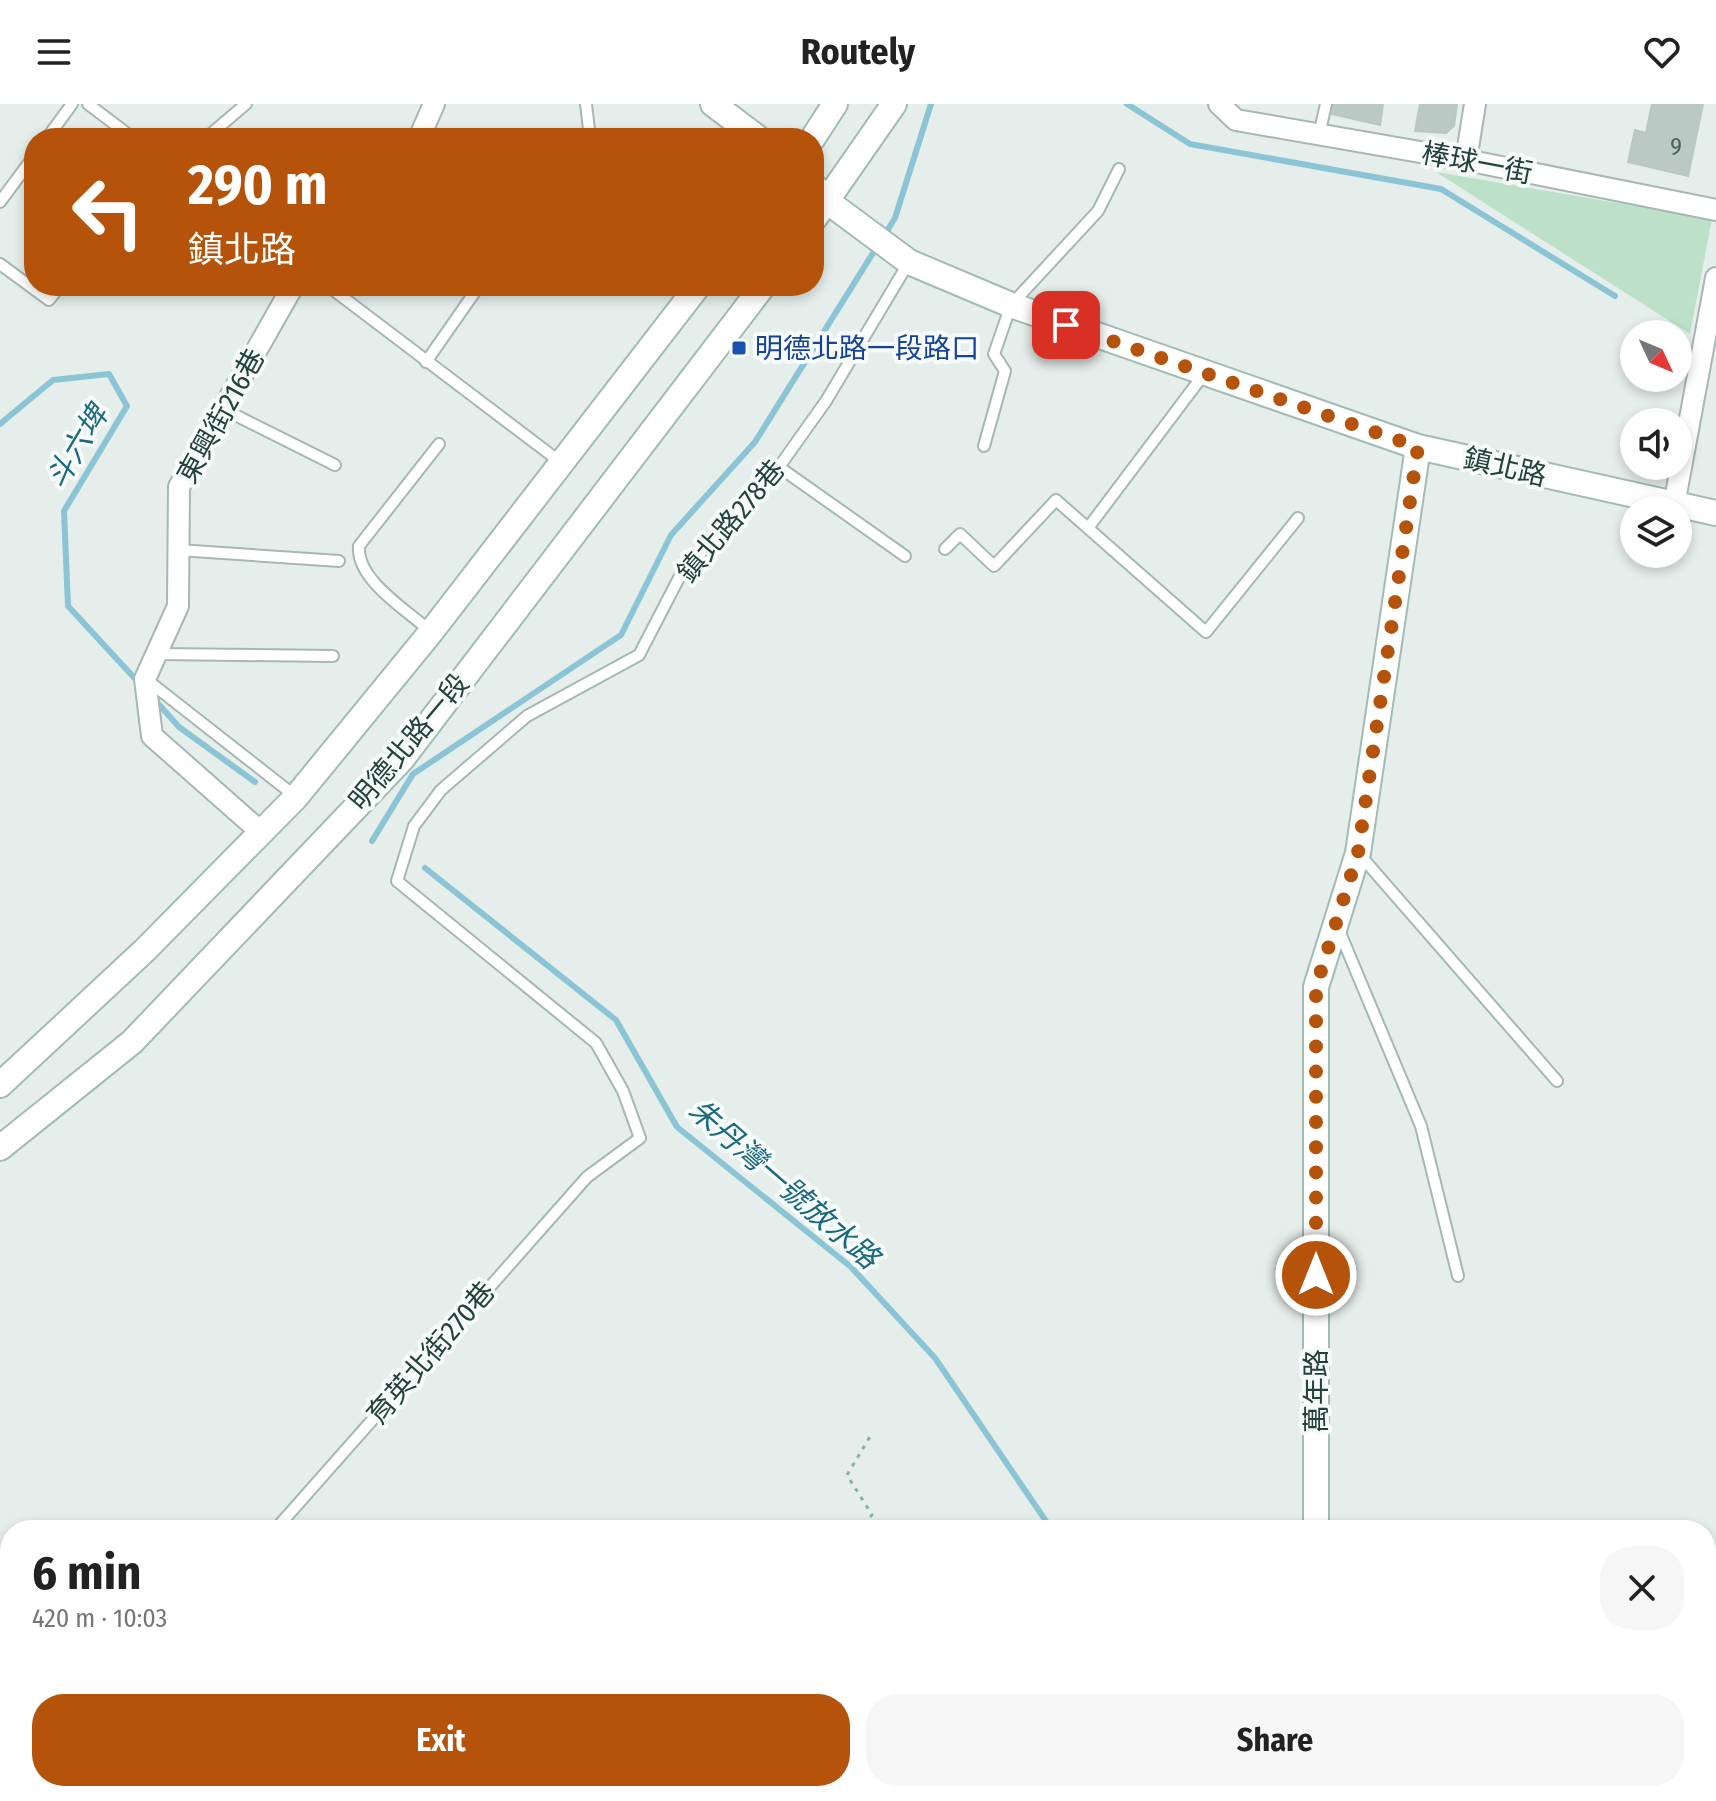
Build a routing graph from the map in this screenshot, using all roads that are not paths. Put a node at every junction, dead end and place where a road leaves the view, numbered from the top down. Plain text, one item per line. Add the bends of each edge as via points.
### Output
1 (72, 104) edge
2 (88, 104) edge
3 (246, 104) edge
4 (434, 104) edge
5 (586, 104) edge
6 (713, 104) edge
7 (835, 104) edge
8 (894, 104) edge
9 (1219, 104) edge
10 (1326, 104) edge
11 (1475, 104) edge
12 (54, 128) edge
13 (120, 128) edge
14 (218, 128) edge
15 (423, 128) edge
16 (589, 128) edge
17 (745, 128) edge
18 (819, 128) edge
19 (1319, 135) junction
20 (1466, 160) junction
21 (1119, 169) dead end
22 (24, 170) edge
23 (824, 195) edge
24 (0, 202) edge
25 (824, 204) edge
26 (1716, 210) edge
27 (903, 256) junction
28 (0, 264) edge
29 (1716, 278) edge
30 (24, 282) edge
31 (287, 296) edge
32 (341, 296) edge
33 (472, 296) edge
34 (690, 296) edge
35 (755, 296) edge
36 (1011, 305) junction
37 (1710, 353) edge
38 (426, 362) junction
39 (1204, 374) junction
40 (223, 409) junction
41 (439, 444) dead end
42 (984, 446) dead end
43 (1418, 447) junction
44 (559, 461) junction
45 (335, 465) dead end
46 (779, 467) junction
47 (1634, 496) edge
48 (1676, 496) edge
49 (1692, 508) edge
50 (1716, 513) edge
51 (1298, 518) dead end
52 (1088, 528) junction
53 (945, 549) dead end
54 (178, 550) junction
55 (905, 556) dead end
56 (339, 561) dead end
57 (431, 632) junction
58 (157, 654) junction
59 (333, 656) dead end
60 (145, 679) junction
61 (296, 797) junction
62 (262, 833) junction
63 (1358, 853) junction
64 (397, 881) joint
65 (1336, 922) junction
66 (1557, 1081) dead end
67 (0, 1085) edge
68 (0, 1148) edge
69 (1458, 1276) dead end
70 (284, 1520) edge
71 (1316, 1520) edge

1 - 12 lane
2 - 13 lane
3 - 14 lane
4 - 15 street
5 - 16 lane
6 - 17 street
7 - 18 street
8 - 23 street
9 - 19 street, 棒球一街 via 1236,120
10 - 19 lane
11 - 20 street
19 - 20 street, 棒球一街
20 - 26 street, 棒球一街
21 - 36 lane via 1098,211
22 - 24 lane
25 - 27 street, 鎮北路 via 857,220
27 - 36 street, 鎮北路
27 - 46 lane, 鎮北路278巷 via 826,401
28 - 30 lane
29 - 37 street
31 - 40 street, 東興街216巷
32 - 38 lane
33 - 38 lane
34 - 44 street, 明德北路一段
35 - 68 street, 明德北路一段 via 402,759 132,1042
36 - 39 street, 鎮北路
36 - 42 lane via 994,354 1005,371
37 - 48 street
38 - 44 lane
39 - 43 street, 鎮北路
39 - 52 lane
40 - 45 lane
40 - 54 street, 東興街216巷 via 179,487
41 - 57 lane via 359,546 358,557 364,571
43 - 47 street, 鎮北路
43 - 63 street, 萬年路
44 - 57 street, 明德北路一段
46 - 55 lane
46 - 64 lane, 鎮北路278巷 via 681,574 639,655 527,716 441,790 414,826
49 - 50 street, 鎮北路
51 - 52 lane via 1206,632
52 - 53 lane via 1056,500 994,566 960,534
54 - 56 lane
54 - 58 street, 東興街216巷 via 178,606
57 - 61 street, 明德北路一段
58 - 59 lane
58 - 60 street, 東興街216巷
60 - 61 lane
60 - 62 street via 152,736
61 - 62 street, 明德北路一段
62 - 67 street, 明德北路一段
63 - 65 street, 萬年路
63 - 66 lane
64 - 70 lane, 育英北街270巷 via 596,1043 623,1091 640,1138 587,1177
65 - 69 lane via 1421,1126
65 - 71 street, 萬年路 via 1316,987

